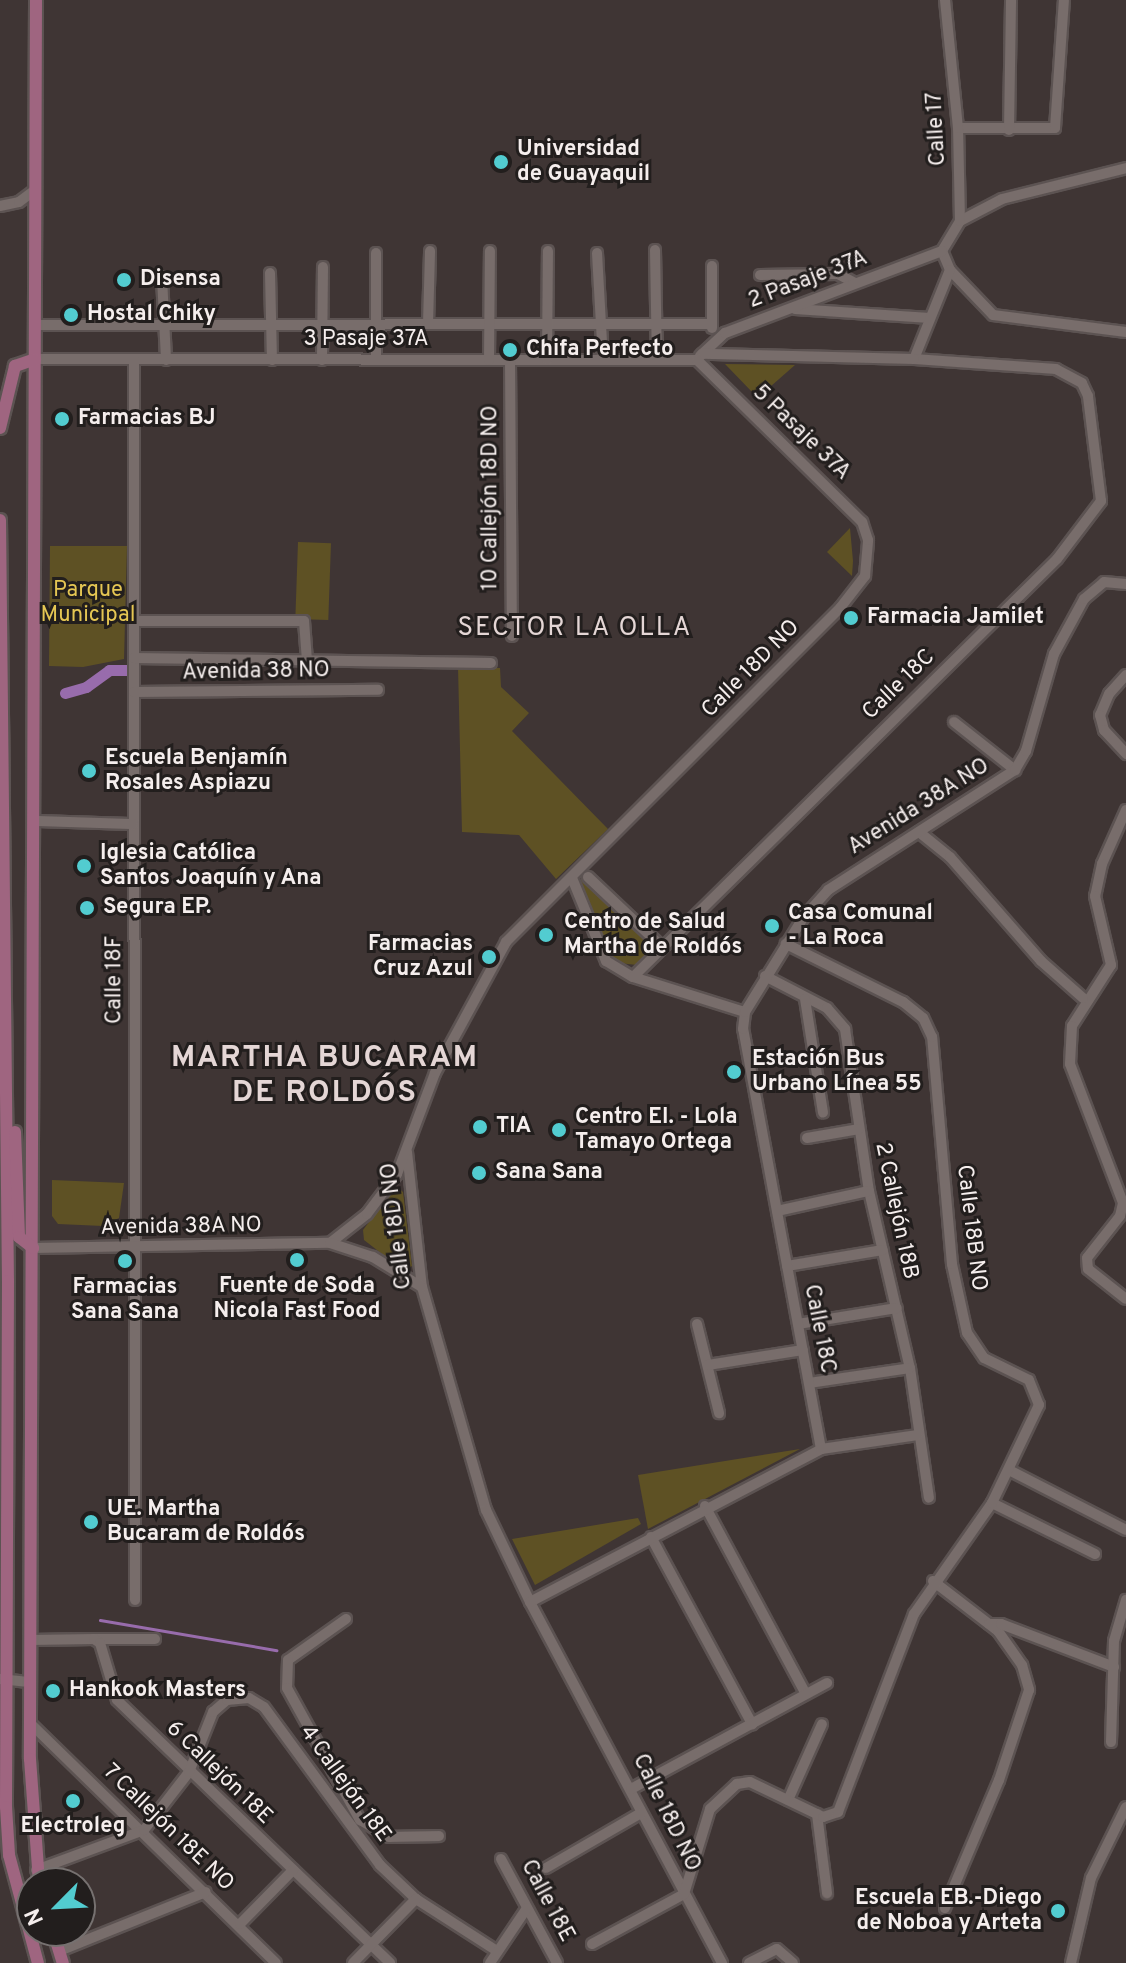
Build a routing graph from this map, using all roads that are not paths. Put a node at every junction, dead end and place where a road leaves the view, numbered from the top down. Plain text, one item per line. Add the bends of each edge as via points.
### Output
1 (36, 0) edge
2 (1011, 0) edge
3 (1064, 0) edge
4 (947, 3) edge
5 (958, 128) junction
6 (1009, 130) junction
7 (1126, 168) edge
8 (35, 190) junction
9 (0, 206) edge
10 (960, 221) junction
11 (655, 250) dead end
12 (430, 251) dead end
13 (490, 251) dead end
14 (548, 251) dead end
15 (942, 251) junction
16 (376, 253) dead end
17 (597, 253) dead end
18 (712, 266) dead end
19 (323, 267) dead end
20 (950, 270) junction
21 (270, 273) dead end
22 (760, 275) dead end
23 (162, 277) dead end
24 (855, 283) junction
25 (789, 308) junction
26 (930, 318) junction
27 (375, 324) junction
28 (428, 324) junction
29 (489, 324) junction
30 (547, 324) junction
31 (601, 324) junction
32 (656, 324) junction
33 (712, 324) junction
34 (35, 325) junction
35 (166, 325) junction
36 (272, 325) junction
37 (322, 325) junction
38 (1126, 332) edge
39 (712, 342) junction
40 (700, 357) junction
41 (35, 359) junction
42 (914, 359) junction
43 (134, 360) junction
44 (166, 360) junction
45 (272, 360) junction
46 (322, 360) junction
47 (376, 360) junction
48 (489, 360) junction
49 (510, 360) junction
50 (547, 360) junction
51 (603, 360) junction
52 (657, 360) junction
53 (1082, 383) joint
54 (0, 428) edge
55 (0, 520) edge
56 (868, 540) joint
57 (1126, 584) edge
58 (134, 621) junction
59 (512, 636) dead end
60 (134, 658) junction
61 (307, 661) junction
62 (491, 663) dead end
63 (1126, 675) edge
64 (378, 690) dead end
65 (134, 692) junction
66 (954, 722) dead end
67 (1120, 741) edge
68 (1126, 754) edge
69 (1015, 770) junction
70 (1126, 810) edge
71 (35, 821) junction
72 (133, 824) junction
73 (919, 832) junction
74 (588, 877) dead end
75 (572, 878) junction
76 (786, 944) junction
77 (661, 946) junction
78 (765, 976) junction
79 (633, 977) junction
80 (1083, 998) dead end
81 (805, 999) junction
82 (745, 1012) junction
83 (3, 1054) edge
84 (7, 1086) junction
85 (823, 1113) dead end
86 (859, 1129) junction
87 (807, 1138) dead end
88 (407, 1152) junction
89 (869, 1191) junction
90 (777, 1211) junction
91 (330, 1243) junction
92 (33, 1248) junction
93 (135, 1249) junction
94 (883, 1250) junction
95 (787, 1266) junction
96 (422, 1287) junction
97 (1126, 1299) edge
98 (897, 1308) junction
99 (697, 1324) dead end
100 (798, 1324) junction
101 (803, 1350) junction
102 (708, 1365) junction
103 (910, 1368) junction
104 (809, 1383) junction
105 (719, 1413) dead end
106 (918, 1435) junction
107 (821, 1449) junction
108 (1009, 1470) junction
109 (929, 1498) dead end
110 (992, 1503) junction
111 (705, 1506) junction
112 (1126, 1530) edge
113 (651, 1537) junction
114 (1095, 1554) dead end
115 (933, 1581) junction
116 (135, 1600) dead end
117 (1126, 1600) edge
118 (530, 1602) junction
119 (346, 1619) dead end
120 (989, 1624) junction
121 (94, 1639) junction
122 (155, 1639) dead end
123 (31, 1640) junction
124 (4, 1664) edge
125 (1114, 1667) junction
126 (4, 1680) edge
127 (31, 1682) junction
128 (827, 1683) dead end
129 (806, 1694) junction
130 (31, 1724) junction
131 (752, 1724) junction
132 (822, 1724) dead end
133 (1111, 1742) dead end
134 (330, 1768) junction
135 (189, 1772) junction
136 (313, 1778) junction
137 (631, 1789) junction
138 (788, 1800) junction
139 (1126, 1807) edge
140 (641, 1813) junction
141 (817, 1814) junction
142 (144, 1830) junction
143 (373, 1831) junction
144 (439, 1836) dead end
145 (361, 1843) junction
146 (501, 1859) dead end
147 (38, 1867) edge
148 (59, 1867) edge
149 (546, 1868) dead end
150 (293, 1870) junction
151 (206, 1892) junction
152 (827, 1893) dead end
153 (684, 1894) junction
154 (416, 1899) junction
155 (527, 1908) junction
156 (945, 1908) dead end
157 (240, 1924) junction
158 (592, 1944) dead end
159 (371, 1945) junction
160 (497, 1951) junction
161 (61, 1957) edge
162 (274, 1962) edge
163 (38, 1963) edge
164 (353, 1963) edge
165 (390, 1963) edge
166 (490, 1963) edge
167 (557, 1963) edge
168 (722, 1963) edge
169 (749, 1963) edge
170 (793, 1963) edge
171 (1071, 1963) edge

1 - 8 main road
2 - 6 street
3 - 6 street via 1058,123 1047,132
4 - 5 street, Calle 17
5 - 6 street
5 - 10 street, Calle 17
7 - 10 street via 1002,199
8 - 9 street via 19,202
8 - 34 main road
10 - 15 street
11 - 32 street
12 - 28 street
13 - 29 street
14 - 30 street
15 - 20 street
15 - 24 street, 2 Pasaje 37A
16 - 27 street
17 - 31 street
18 - 33 street
19 - 37 street
20 - 26 street
20 - 38 street via 993,315
21 - 36 street
22 - 24 street via 838,274
23 - 35 street
24 - 25 street, 2 Pasaje 37A
25 - 26 street
25 - 39 street, 2 Pasaje 37A
26 - 42 street
27 - 28 street
27 - 37 street
27 - 47 street
28 - 29 street
29 - 30 street
29 - 48 street
30 - 31 street
30 - 50 street
31 - 32 street
31 - 51 street
32 - 33 street
32 - 52 street
33 - 39 street
34 - 35 street
34 - 41 main road
35 - 36 street
35 - 44 street
36 - 37 street
36 - 45 street
37 - 46 street
39 - 40 street, 2 Pasaje 37A
40 - 42 street, 3 Pasaje 37A
40 - 52 street, 3 Pasaje 37A
40 - 56 street, 5 Pasaje 37A via 855,514
41 - 43 street, 3 Pasaje 37A
41 - 54 main road via 15,366
41 - 71 main road
42 - 53 street, 3 Pasaje 37A via 1056,369
43 - 44 street, 3 Pasaje 37A
43 - 58 street, Calle 18F
44 - 45 street, 3 Pasaje 37A
45 - 46 street, 3 Pasaje 37A
46 - 47 street, 3 Pasaje 37A
47 - 48 street, 3 Pasaje 37A
48 - 49 street, 3 Pasaje 37A
49 - 50 street, 3 Pasaje 37A
49 - 59 street, 10 Callejón 18D NO
50 - 51 street, 3 Pasaje 37A
51 - 52 street, 3 Pasaje 37A
53 - 77 street, Calle 18C via 1093,414 1093,448 1102,488 1095,511 1057,559
55 - 83 main road
56 - 75 street, Calle 18D NO via 865,576 857,589
57 - 69 street, Avenida 38A NO via 1104,582 1084,599 1054,654 1026,751
58 - 60 street, Calle 18F
58 - 61 street via 307,622
60 - 61 street
60 - 65 street, Calle 18F
61 - 62 street
63 - 67 street via 1100,715
64 - 65 street, Avenida 38 NO
65 - 72 street, Calle 18F
66 - 69 street
67 - 68 street
69 - 73 street, Avenida 38A NO
70 - 97 street via 1102,864 1095,896 1111,965 1072,1026 1070,1064 1123,1203 1120,1216 1087,1258 1088,1269
71 - 72 street
71 - 92 main road
72 - 93 street, Calle 18F
73 - 76 street, Avenida 38A NO via 828,890
73 - 80 street via 950,857 1041,961
74 - 77 street
75 - 79 street via 606,961
75 - 88 street, Calle 18D NO via 506,942 489,968 435,1073
76 - 78 street
76 - 108 street, Calle 18B NO via 903,1002 923,1018 932,1037 952,1264 967,1333 984,1358 1029,1380 1037,1390 1035,1422
77 - 79 street, Calle 18C
78 - 81 street, 2 Callejón 18B
78 - 82 street
79 - 82 street
81 - 85 street
81 - 86 street, 2 Callejón 18B via 827,1008 845,1029
82 - 90 street, Calle 18C via 743,1029
83 - 84 main road
84 - 92 main road via 15,1114 19,1237
84 - 124 main road
86 - 87 street
86 - 89 street, 2 Callejón 18B
88 - 91 street via 383,1195
88 - 96 street, Calle 18D NO
89 - 90 street
89 - 94 street, 2 Callejón 18B
90 - 95 street, Calle 18C
91 - 93 street, Avenida 38A NO
91 - 96 street, Avenida 38A NO via 373,1257
92 - 93 street, Avenida 38A NO
92 - 123 main road
93 - 116 street, Calle 18F
94 - 95 street
94 - 98 street, 2 Callejón 18B
95 - 100 street, Calle 18C
96 - 118 street, Calle 18D NO via 486,1510
98 - 100 street
98 - 103 street, 2 Callejón 18B
99 - 102 street
100 - 101 street, Calle 18C
101 - 102 street
101 - 104 street, Calle 18C
102 - 105 street
103 - 104 street
103 - 106 street, 2 Callejón 18B
104 - 107 street, Calle 18C
106 - 107 street
106 - 109 street, 2 Callejón 18B
107 - 111 street
108 - 110 street, Calle 18B NO
108 - 112 street
110 - 114 street
110 - 115 street, Calle 18B NO
111 - 113 street
111 - 129 street
113 - 118 street
113 - 131 street
115 - 120 street
115 - 141 street, Calle 18B NO via 914,1614 842,1807 829,1817
117 - 125 street via 1114,1641
118 - 137 street, Calle 18D NO
119 - 134 street via 296,1653 285,1668 287,1688
120 - 125 street
120 - 156 street via 1022,1665 1029,1690
121 - 122 street
121 - 123 street
121 - 135 street, 6 Callejón 18E via 104,1650 117,1700
123 - 127 main road
124 - 126 main road
125 - 133 street
126 - 127 street
126 - 163 main road via 9,1855
127 - 130 main road
128 - 129 street
129 - 131 street
130 - 142 street, 7 Callejón 18E NO
130 - 147 main road
131 - 137 street
132 - 138 street
134 - 136 street
134 - 143 street via 360,1820
135 - 136 street, 4 Callejón 18E via 213,1712 242,1697 264,1707
135 - 142 street
135 - 150 street, 6 Callejón 18E
136 - 145 street, 4 Callejón 18E
137 - 140 street, Calle 18D NO
138 - 141 street
138 - 153 street via 750,1782 720,1796 710,1809
139 - 171 street via 1091,1878
140 - 149 street
140 - 153 street, Calle 18D NO
141 - 152 street
142 - 148 street
142 - 151 street, 7 Callejón 18E NO
143 - 144 street via 389,1837
143 - 145 street
145 - 154 street, 4 Callejón 18E
146 - 155 street, Calle 18E
150 - 157 street
150 - 159 street, 6 Callejón 18E
151 - 157 street, 7 Callejón 18E NO
151 - 161 street
153 - 158 street
153 - 168 street, Calle 18D NO
154 - 159 street
154 - 160 street, 4 Callejón 18E
155 - 160 street
155 - 167 street, Calle 18E
157 - 162 street, 7 Callejón 18E NO
159 - 164 street
159 - 165 street, 6 Callejón 18E
160 - 166 street
169 - 170 street via 777,1949

